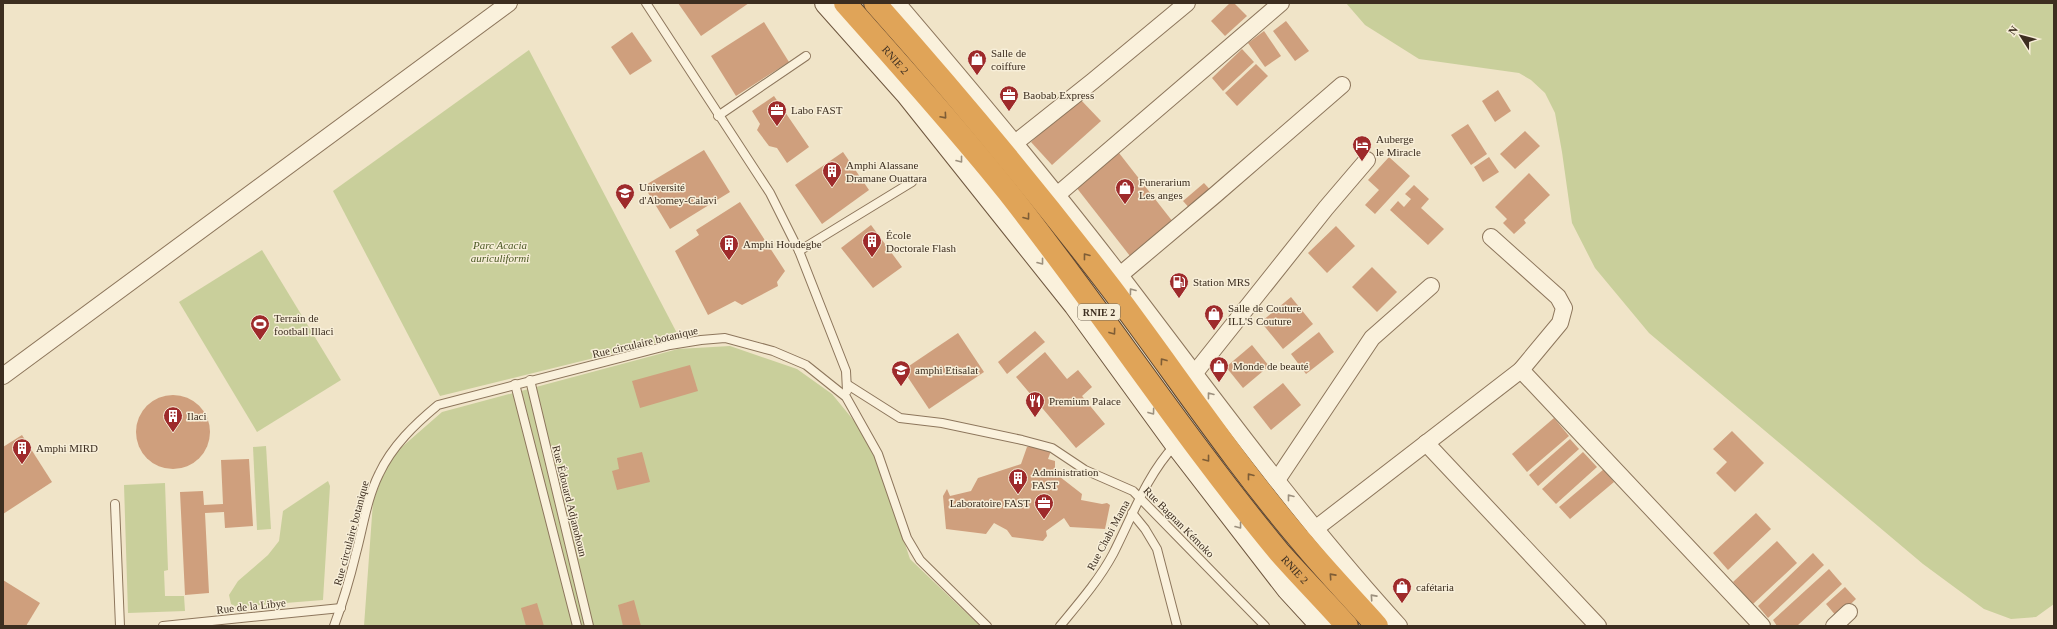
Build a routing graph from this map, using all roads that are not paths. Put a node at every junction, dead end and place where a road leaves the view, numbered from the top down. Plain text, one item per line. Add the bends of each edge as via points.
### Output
1 (510, 3) edge
2 (646, 3) edge
3 (826, 3) edge
4 (845, 3) edge
5 (875, 3) edge
6 (897, 3) edge
7 (1187, 3) edge
8 (1282, 3) edge
9 (806, 56) dead end
10 (1342, 85) dead end
11 (718, 116) junction
12 (1015, 143) junction
13 (1367, 160) dead end
14 (912, 182) dead end
15 (1057, 195) junction
16 (1491, 237) dead end
17 (799, 251) junction
18 (1120, 275) junction
19 (1431, 286) dead end
20 (1521, 370) junction
21 (1194, 374) junction
22 (3, 376) edge
23 (530, 380) junction
24 (515, 384) junction
25 (848, 385) junction
26 (846, 397) junction
27 (1193, 430) junction
28 (1426, 443) junction
29 (1277, 480) junction
30 (1140, 498) junction
31 (115, 504) dead end
32 (1132, 513) junction
33 (1315, 529) junction
34 (341, 608) junction
35 (1849, 612) dead end
36 (120, 626) edge
37 (163, 626) edge
38 (334, 626) edge
39 (577, 626) edge
40 (589, 626) edge
41 (987, 626) edge
42 (1060, 626) edge
43 (1177, 626) edge
44 (1265, 626) edge
45 (1322, 626) edge
46 (1347, 626) edge
47 (1377, 626) edge
48 (1399, 626) edge
49 (1598, 626) edge
50 (1762, 626) edge
51 (1834, 626) edge

1 - 22 street
2 - 11 lane
3 -> 27 street via 907,94 1070,299
4 -> 27 highway, RNIE 2 / RNIE 2 via 966,140
27 -> 5 highway, RNIE 2 / RNIE 2 via 1111,289 1027,181 937,72
6 - 12 street
7 - 12 street
8 - 15 street
9 - 11 lane
10 - 18 street
11 - 17 lane via 770,193
12 - 15 street
13 - 21 street
14 - 17 lane
15 - 18 street
16 - 20 street via 1558,297 1564,308 1560,323
17 - 25 lane via 846,371
21 -> 18 street
19 - 29 street via 1372,338
20 - 28 street
20 - 50 street
29 -> 21 street
23 - 24 lane, Rue circulaire botanique
23 - 26 lane, Rue circulaire botanique via 670,345 725,338 772,350 806,365
23 - 40 lane, Rue Édouard Adjanohoun
24 - 34 lane, Rue circulaire botanique via 438,405 422,418 393,450 378,474 368,504
24 - 39 lane
25 - 26 lane
25 - 30 lane, Rue Bagnan Kémoko via 900,418 956,426 1052,448 1086,470 1133,491
26 - 41 lane, Rue circulaire botanique via 878,454 907,538 920,560
27 - 30 lane, Rue Chabi Mama via 1161,460
27 -> 45 street via 1288,589
27 -> 46 highway, RNIE 2 / RNIE 2 via 1280,552
47 -> 27 highway, RNIE 2 / RNIE 2 via 1301,542
28 - 33 street
28 - 49 street
33 -> 29 street
30 - 32 lane, Rue Chabi Mama
30 - 44 lane, Rue Bagnan Kémoko
31 - 36 lane
32 - 42 lane, Rue Chabi Mama via 1112,555
32 - 43 lane via 1157,549
48 -> 33 street
34 - 37 lane, Rue de la Libye
34 - 38 lane, Rue circulaire botanique
35 - 51 street

